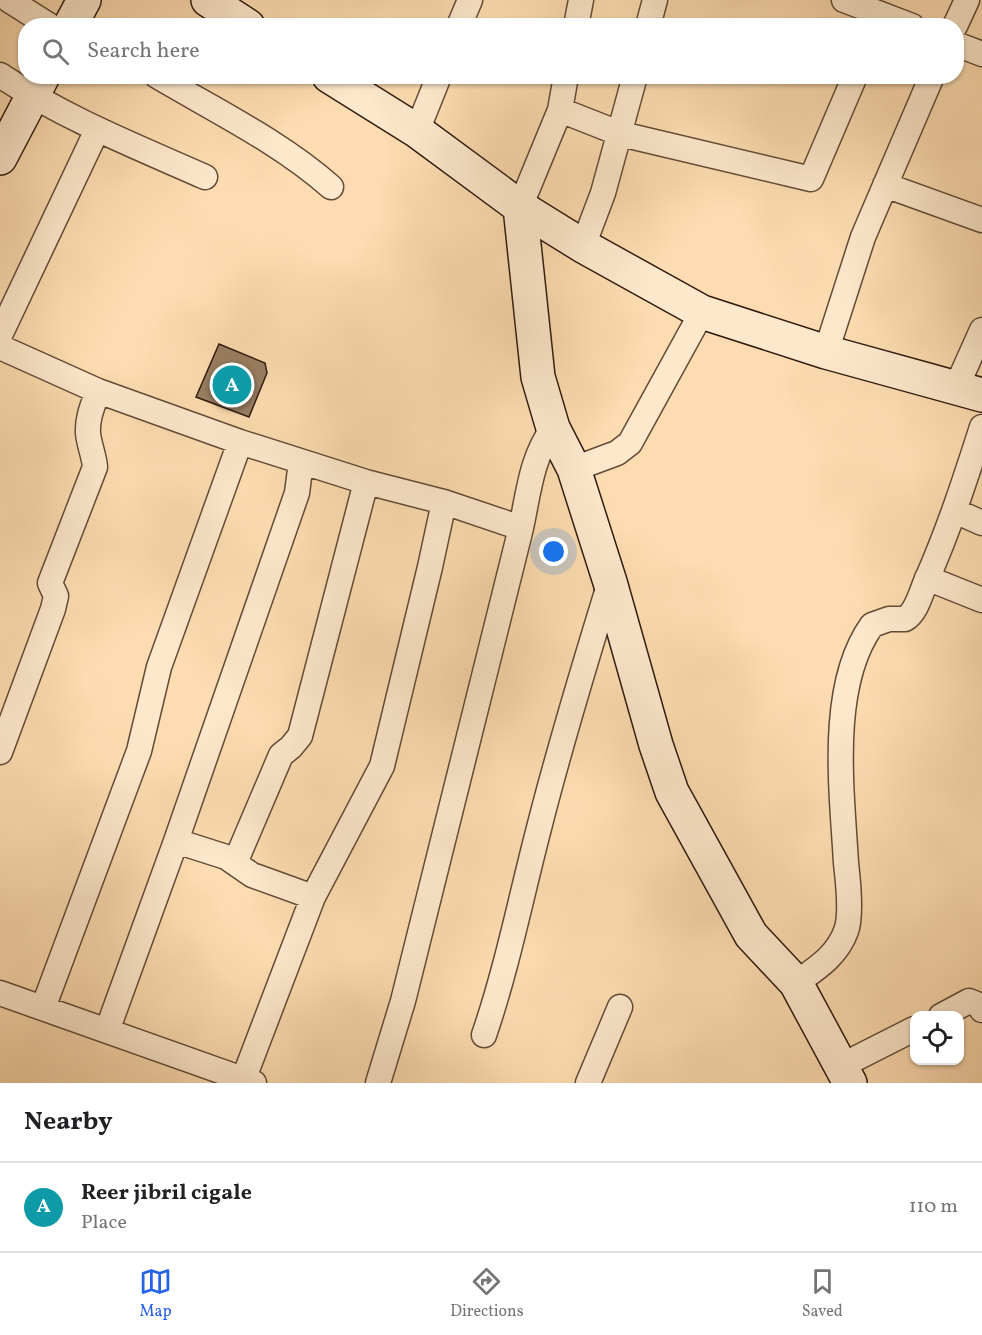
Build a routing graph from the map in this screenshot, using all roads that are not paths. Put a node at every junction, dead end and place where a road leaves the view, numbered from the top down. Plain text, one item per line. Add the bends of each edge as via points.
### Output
1 (9, 0) edge
2 (84, 0) edge
3 (208, 0) edge
4 (470, 0) edge
5 (582, 0) edge
6 (655, 0) edge
7 (844, 0) edge
8 (967, 0) edge
9 (882, 13) edge
10 (37, 18) edge
11 (74, 18) edge
12 (236, 18) edge
13 (462, 18) edge
14 (578, 18) edge
15 (650, 18) edge
16 (959, 18) edge
17 (964, 47) edge
18 (982, 54) edge
19 (0, 75) edge
20 (18, 81) edge
21 (171, 84) edge
22 (342, 84) edge
23 (436, 84) edge
24 (565, 84) edge
25 (633, 84) edge
26 (852, 84) edge
27 (929, 84) edge
28 (38, 87) edge
29 (560, 110) junction
30 (97, 130) junction
31 (417, 131) junction
32 (621, 134) junction
33 (0, 158) edge
34 (205, 177) dead end
35 (885, 185) junction
36 (331, 188) dead end
37 (520, 207) junction
38 (982, 220) edge
39 (584, 246) junction
40 (702, 312) junction
41 (982, 330) edge
42 (0, 336) edge
43 (0, 347) edge
44 (826, 352) junction
45 (98, 391) junction
46 (969, 392) edge
47 (982, 427) edge
48 (553, 428) junction
49 (240, 442) junction
50 (301, 462) junction
51 (574, 469) junction
52 (366, 482) junction
53 (444, 502) junction
54 (955, 512) junction
55 (982, 523) edge
56 (521, 528) junction
57 (927, 578) junction
58 (610, 582) junction
59 (982, 600) edge
60 (0, 753) edge
61 (176, 842) junction
62 (235, 863) junction
63 (313, 897) junction
64 (796, 983) junction
65 (0, 993) edge
66 (620, 1007) dead end
67 (44, 1008) junction
68 (982, 1010) edge
69 (950, 1011) edge
70 (107, 1030) junction
71 (910, 1032) edge
72 (484, 1035) dead end
73 (845, 1074) edge
74 (247, 1082) edge
75 (378, 1083) edge
76 (588, 1083) edge

1 - 10 street
2 - 11 street
3 - 12 street
4 - 13 street
5 - 14 street
6 - 15 street
7 - 9 street
8 - 16 street
17 - 18 street
19 - 20 street
21 - 36 street via 311,169
22 - 31 street
23 - 31 street
24 - 29 street
25 - 32 street
26 - 32 street via 811,179
27 - 35 street
28 - 30 street
28 - 33 street
29 - 32 street
29 - 37 street
30 - 34 street
30 - 42 street
31 - 37 street
32 - 39 street
35 - 38 street
35 - 44 street via 863,237
37 - 39 street
37 - 48 street via 538,376
39 - 40 street
40 - 44 street
40 - 51 street via 630,443 617,453
41 - 46 street
43 - 45 street
44 - 46 street
45 - 49 street
45 - 60 street via 88,418 95,467 50,583 56,596 53,609
47 - 54 street
48 - 51 street
48 - 56 street via 536,459
49 - 50 street
49 - 67 street via 159,668 139,751
50 - 52 street
50 - 61 street via 297,493
51 - 58 street
52 - 53 street
52 - 62 street via 300,736 277,762
53 - 56 street
53 - 63 street via 382,766
54 - 55 street
54 - 57 street
56 - 75 street
57 - 59 street
57 - 64 street via 909,617 872,625 858,650 840,741 847,929 834,953
58 - 64 street via 672,792 751,935
58 - 72 street via 579,681
61 - 62 street
61 - 70 street
62 - 63 street via 252,875
63 - 74 street
64 - 73 street
65 - 67 street
66 - 76 street
67 - 70 street
68 - 69 street via 969,1001
70 - 74 street
71 - 73 street

